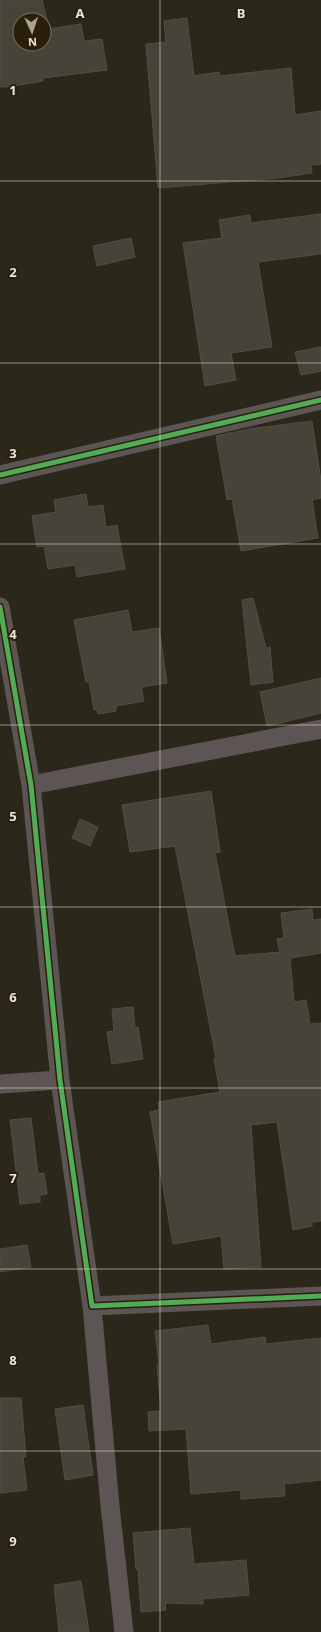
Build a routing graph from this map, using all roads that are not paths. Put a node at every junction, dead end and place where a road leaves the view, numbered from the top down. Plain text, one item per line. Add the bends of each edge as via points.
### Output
1 (321, 400) edge
2 (0, 475) edge
3 (0, 606) edge
4 (321, 729) edge
5 (31, 785) junction
6 (60, 1080) junction
7 (0, 1084) edge
8 (321, 1296) edge
9 (92, 1306) junction
10 (124, 1632) edge

1 - 2 street
3 - 5 street
4 - 5 street
5 - 6 street
6 - 7 street
6 - 9 street
8 - 9 street
9 - 10 street

